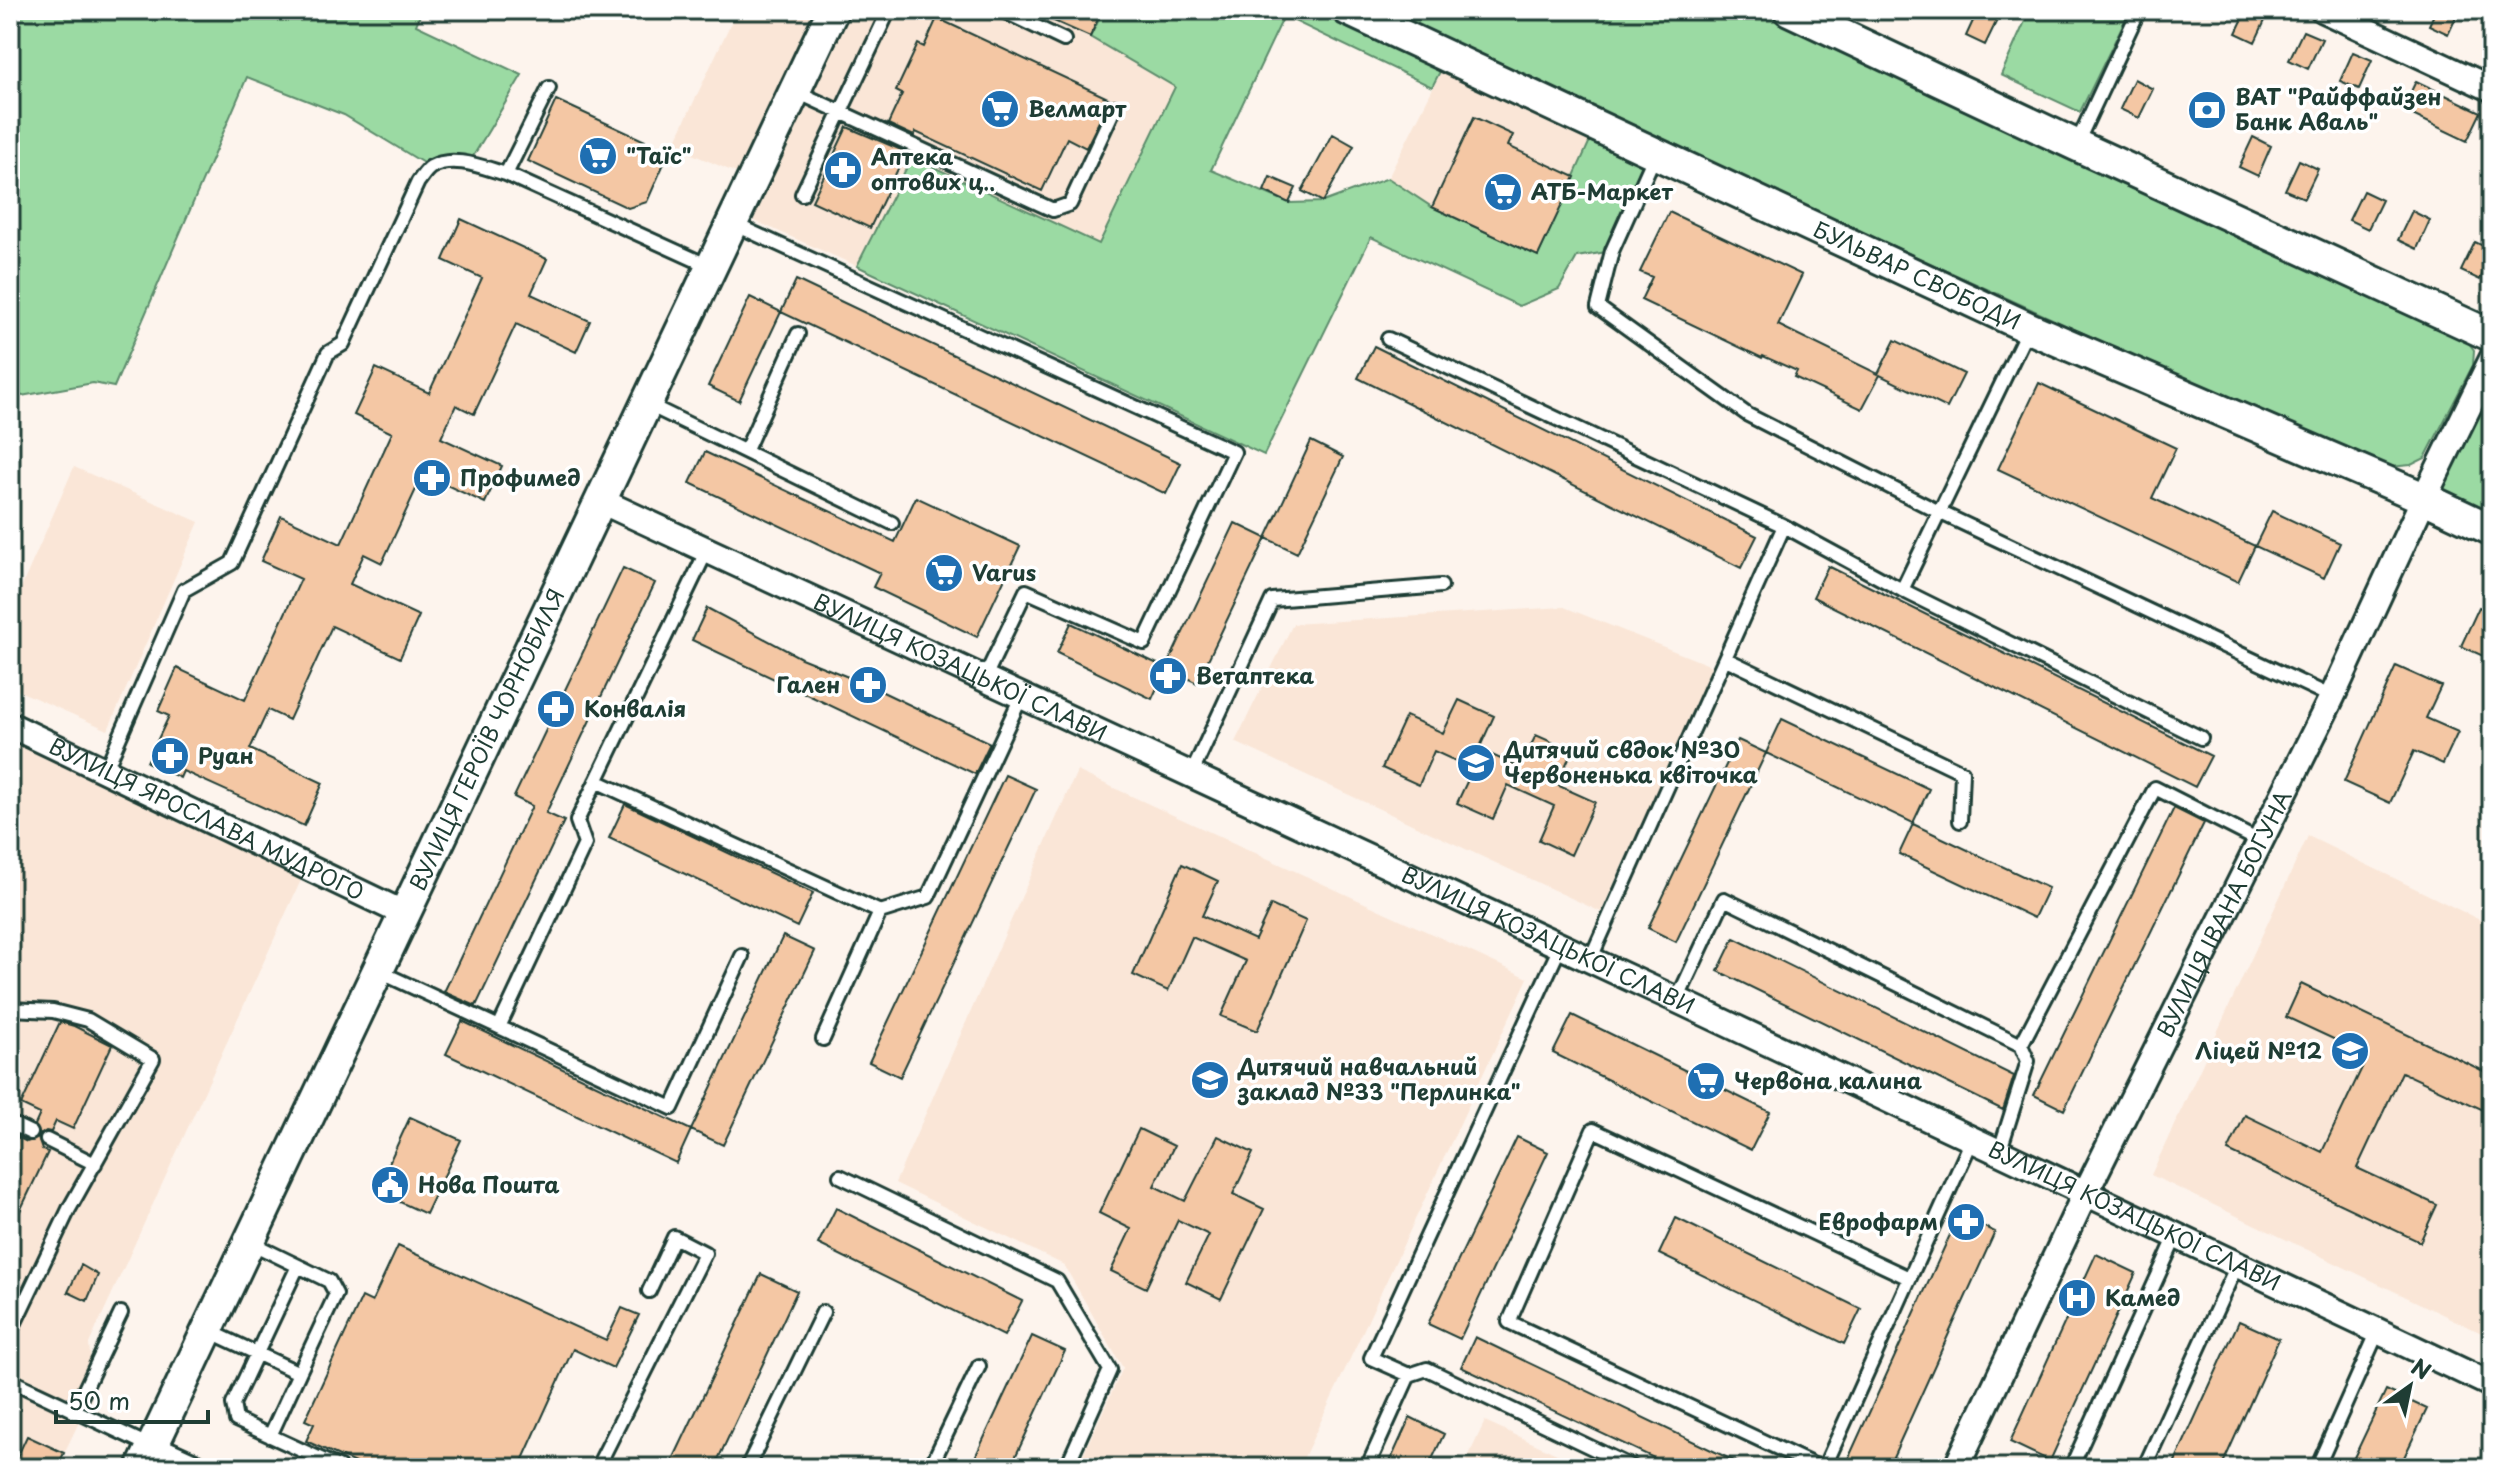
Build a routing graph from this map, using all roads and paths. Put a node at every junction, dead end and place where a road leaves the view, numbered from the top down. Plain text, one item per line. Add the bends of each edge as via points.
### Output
1 (833, 10) edge
2 (889, 10) edge
3 (1001, 10) edge
4 (1348, 10) edge
5 (1789, 10) edge
6 (2139, 10) edge
7 (2323, 10) edge
8 (1064, 40) dead end
9 (549, 88) dead end
10 (2492, 89) edge
11 (795, 91) junction
12 (1115, 107) dead end
13 (2076, 145) junction
14 (1657, 152) junction
15 (506, 174) junction
16 (802, 194) dead end
17 (732, 223) junction
18 (711, 267) junction
19 (2029, 328) junction
20 (798, 334) dead end
21 (2492, 336) edge
22 (1388, 339) dead end
23 (2492, 359) edge
24 (647, 404) junction
25 (746, 450) junction
26 (2424, 498) junction
27 (601, 501) junction
28 (1939, 512) junction
29 (892, 523) dead end
30 (1784, 526) junction
31 (2492, 530) edge
32 (707, 550) junction
33 (1441, 586) dead end
34 (1902, 590) junction
35 (1726, 659) junction
36 (985, 677) junction
37 (1022, 695) junction
38 (2332, 697) junction
39 (10, 725) edge
40 (2201, 738) dead end
41 (105, 771) junction
42 (1191, 775) junction
43 (596, 781) junction
44 (1960, 821) dead end
45 (2261, 842) junction
46 (880, 912) junction
47 (405, 914) junction
48 (1560, 947) junction
49 (742, 956) dead end
50 (1590, 960) junction
51 (378, 970) junction
52 (1677, 1000) junction
53 (10, 1009) edge
54 (499, 1027) junction
55 (823, 1039) dead end
56 (2021, 1045) junction
57 (10, 1123) edge
58 (31, 1133) dead end
59 (47, 1140) dead end
60 (1972, 1140) junction
61 (1999, 1153) junction
62 (95, 1164) junction
63 (840, 1176) dead end
64 (2085, 1194) junction
65 (2176, 1236) junction
66 (249, 1241) junction
67 (2237, 1265) junction
68 (298, 1266) junction
69 (1909, 1278) junction
70 (649, 1291) dead end
71 (823, 1312) dead end
72 (121, 1313) dead end
73 (207, 1330) junction
74 (2378, 1331) junction
75 (10, 1333) edge
76 (979, 1366) dead end
77 (299, 1373) junction
78 (1409, 1375) junction
79 (10, 1380) edge
80 (2492, 1385) edge
81 (74, 1412) junction
82 (270, 1436) junction
83 (147, 1457) edge
84 (198, 1468) edge
85 (340, 1468) edge
86 (597, 1468) edge
87 (747, 1468) edge
88 (930, 1468) edge
89 (1066, 1468) edge
90 (1367, 1468) edge
91 (1634, 1468) edge
92 (1822, 1468) edge
93 (1956, 1468) edge
94 (2071, 1468) edge
95 (2144, 1468) edge
96 (2317, 1468) edge

1 - 11 street, ВУЛИЦЯ ГЕРОЇВ ЧОРНОБИЛЯ
2 - 16 lane
3 - 8 lane
4 - 14 street, БУЛЬВАР СВОБОДИ
5 - 13 street
6 - 13 lane
7 - 10 street
9 - 15 lane
11 - 12 lane via 1053,210 1070,204
11 - 17 street, ВУЛИЦЯ ГЕРОЇВ ЧОРНОБИЛЯ
13 - 21 street
14 - 19 street, БУЛЬВАР СВОБОДИ
14 - 28 lane via 1612,251 1598,307 1748,415
15 - 18 lane
15 - 41 lane via 469,163 444,164 430,167 418,182 343,344 328,353 232,563 184,590
17 - 18 street, ВУЛИЦЯ ГЕРОЇВ ЧОРНОБИЛЯ
17 - 36 lane via 1234,452 1144,643 1026,591
18 - 24 street, ВУЛИЦЯ ГЕРОЇВ ЧОРНОБИЛЯ
19 - 26 street, БУЛЬВАР СВОБОДИ
19 - 28 lane
20 - 25 lane
22 - 30 lane
23 - 26 street, ВУЛИЦЯ ІВАНА БОГУНА
24 - 25 lane
24 - 27 street, ВУЛИЦЯ ГЕРОЇВ ЧОРНОБИЛЯ
25 - 29 lane
26 - 31 street, БУЛЬВАР СВОБОДИ
26 - 38 street, ВУЛИЦЯ ІВАНА БОГУНА
27 - 32 street, ВУЛИЦЯ КОЗАЦЬКОЇ СЛАВИ
27 - 47 street, ВУЛИЦЯ ГЕРОЇВ ЧОРНОБИЛЯ
28 - 34 lane
28 - 38 lane
30 - 34 lane
30 - 35 lane
32 - 36 street, ВУЛИЦЯ КОЗАЦЬКОЇ СЛАВИ
32 - 43 lane
33 - 42 lane via 1272,600
34 - 40 lane
35 - 44 lane via 1962,772
35 - 50 lane
36 - 37 street, ВУЛИЦЯ КОЗАЦЬКОЇ СЛАВИ
37 - 42 street, ВУЛИЦЯ КОЗАЦЬКОЇ СЛАВИ
37 - 46 lane via 928,897
38 - 45 street, ВУЛИЦЯ ІВАНА БОГУНА
39 - 41 street, ВУЛИЦЯ ЯРОСЛАВА МУДРОГО
41 - 47 street, ВУЛИЦЯ ЯРОСЛАВА МУДРОГО
42 - 48 street, ВУЛИЦЯ КОЗАЦЬКОЇ СЛАВИ
43 - 46 lane
43 - 54 lane via 577,821 585,844
45 - 56 lane via 2155,788
45 - 64 street, ВУЛИЦЯ ІВАНА БОГУНА
46 - 55 lane
47 - 51 street, ВУЛИЦЯ ГЕРОЇВ ЧОРНОБИЛЯ
48 - 50 street, ВУЛИЦЯ КОЗАЦЬКОЇ СЛАВИ
48 - 78 lane via 1371,1358
49 - 54 lane via 672,1108
50 - 52 street, ВУЛИЦЯ КОЗАЦЬКОЇ СЛАВИ
51 - 54 lane
51 - 66 street, ВУЛИЦЯ ГЕРОЇВ ЧОРНОБИЛЯ
52 - 56 lane via 1724,899
52 - 60 street, ВУЛИЦЯ КОЗАЦЬКОЇ СЛАВИ
53 - 62 lane via 53,1011 88,1020 153,1059
56 - 61 lane via 2028,1061
57 - 58 lane
59 - 62 lane
60 - 61 street, ВУЛИЦЯ КОЗАЦЬКОЇ СЛАВИ
60 - 69 lane
61 - 64 street, ВУЛИЦЯ КОЗАЦЬКОЇ СЛАВИ
62 - 75 lane
63 - 89 lane via 1057,1281 1110,1370
64 - 65 street, ВУЛИЦЯ КОЗАЦЬКОЇ СЛАВИ
64 - 93 street, ВУЛИЦЯ ІВАНА БОГУНА
65 - 67 street, ВУЛИЦЯ КОЗАЦЬКОЇ СЛАВИ
65 - 94 lane
66 - 68 lane
66 - 73 street, ВУЛИЦЯ ГЕРОЇВ ЧОРНОБИЛЯ
67 - 74 street, ВУЛИЦЯ КОЗАЦЬКОЇ СЛАВИ
67 - 95 lane
68 - 77 lane via 329,1281 336,1294
68 - 82 lane via 233,1404 236,1420
69 - 92 lane
69 - 92 lane via 1593,1130 1509,1322
70 - 86 lane via 674,1237 705,1253
71 - 87 lane
72 - 81 lane
73 - 77 lane
73 - 83 street, ВУЛИЦЯ ГЕРОЇВ ЧОРНОБИЛЯ
74 - 80 street, ВУЛИЦЯ КОЗАЦЬКОЇ СЛАВИ
74 - 96 lane
76 - 88 lane
77 - 82 lane
78 - 90 lane
78 - 91 lane via 1427,1369
79 - 81 lane
81 - 83 lane
82 - 85 lane
83 - 84 street

